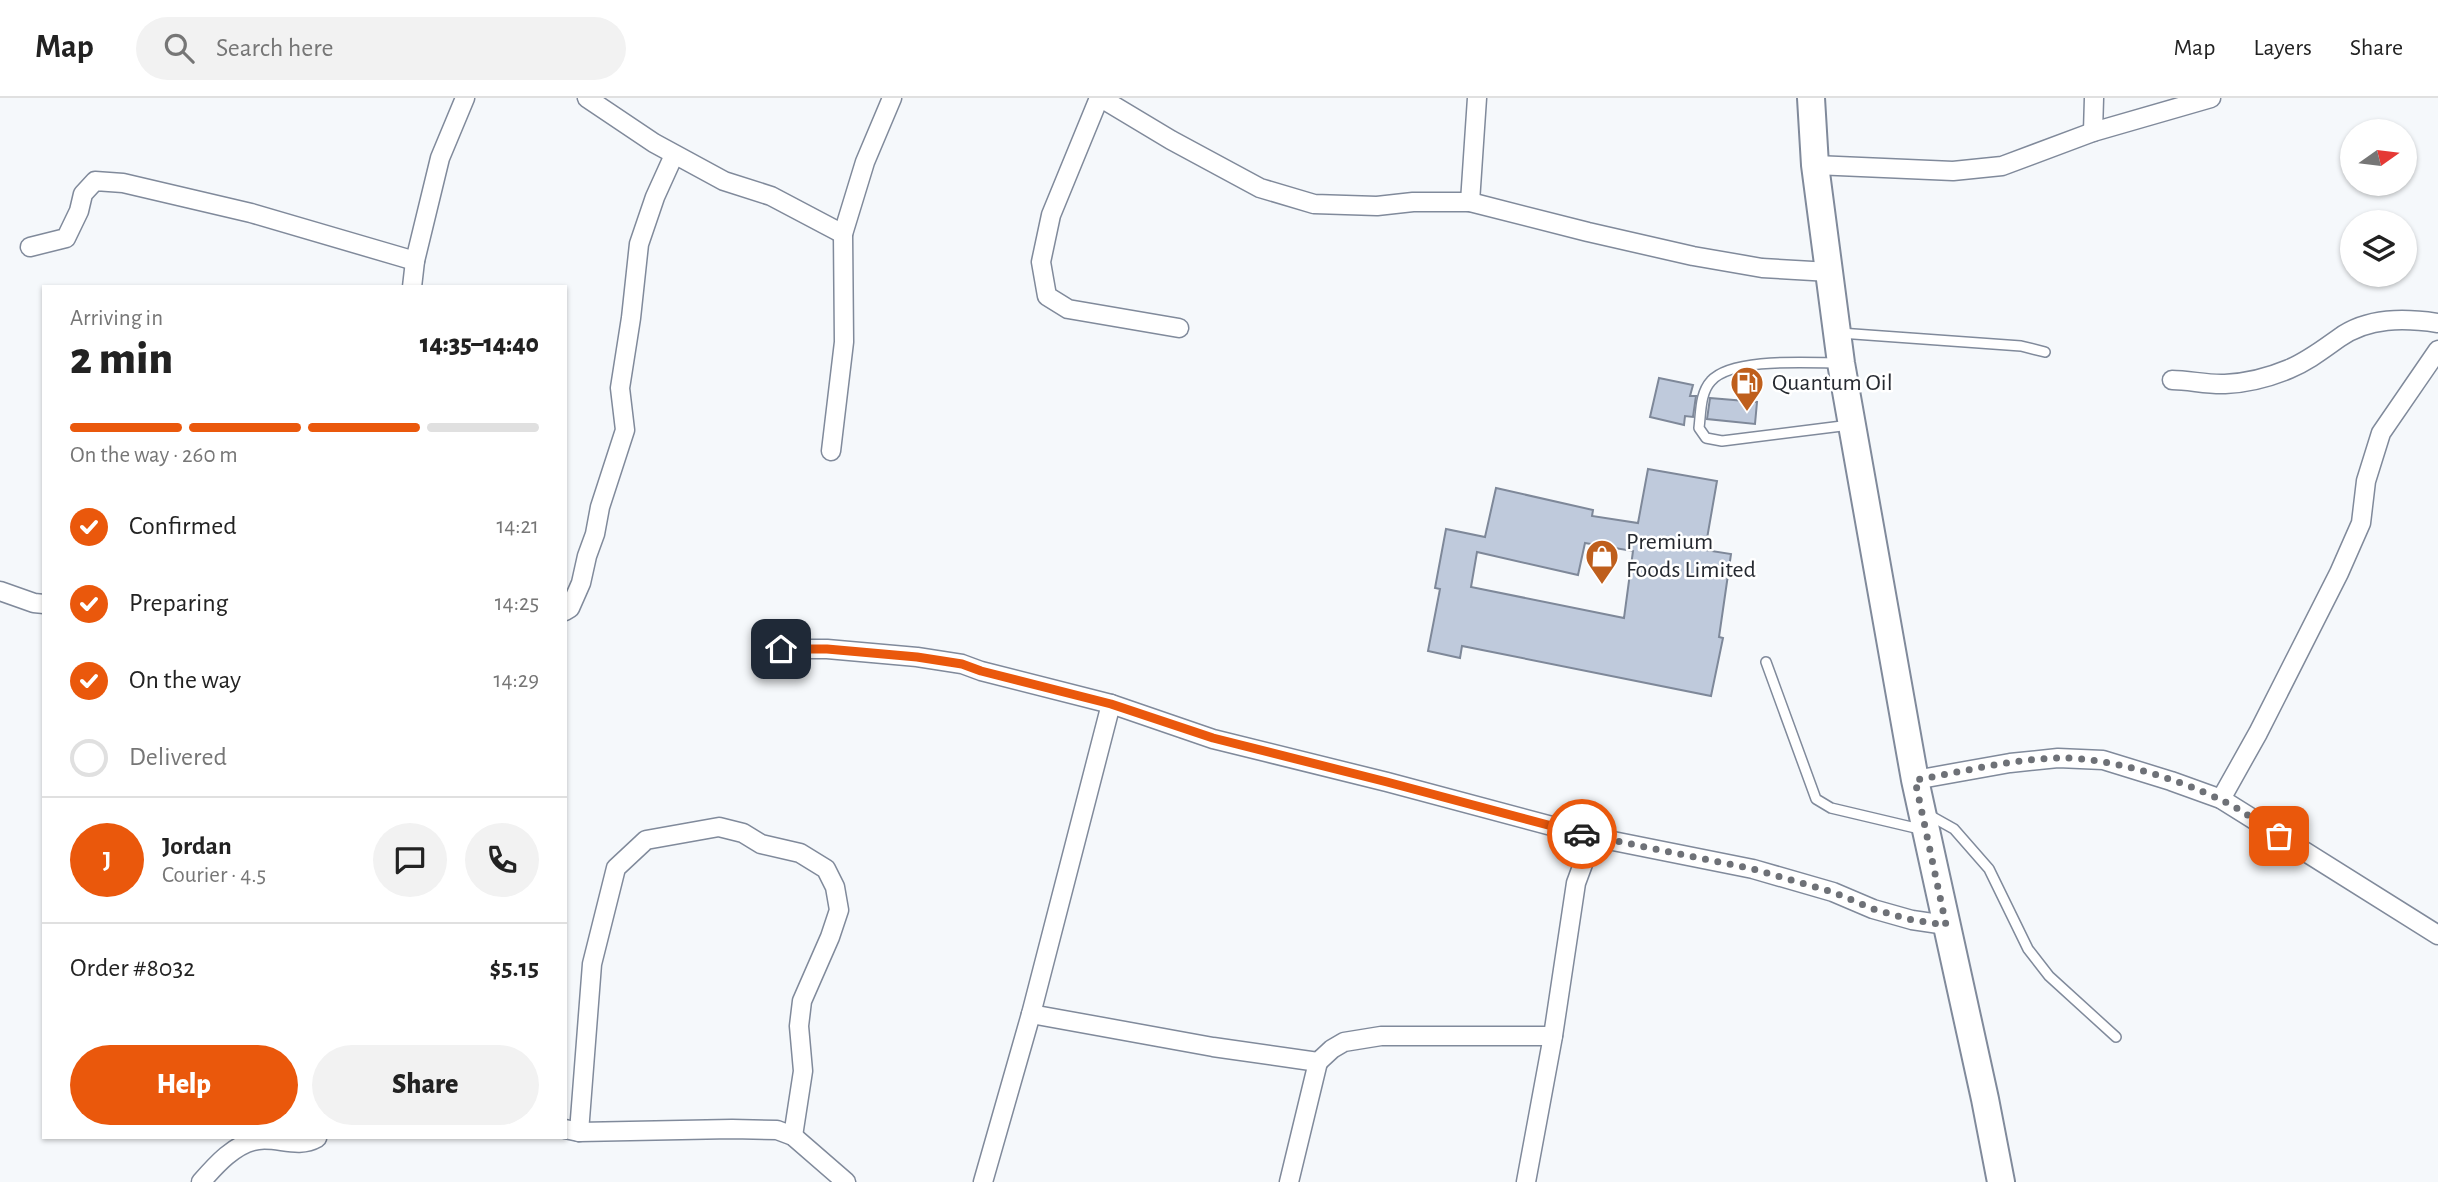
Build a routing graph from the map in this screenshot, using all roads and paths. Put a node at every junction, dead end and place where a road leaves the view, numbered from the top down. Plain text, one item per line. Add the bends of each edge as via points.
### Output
1 (465, 98) edge
2 (587, 98) edge
3 (892, 98) edge
4 (1100, 98) edge
5 (1477, 98) edge
6 (1811, 98) edge
7 (2094, 98) edge
8 (2211, 98) edge
9 (2093, 132) junction
10 (674, 155) junction
11 (1815, 165) junction
12 (1470, 202) junction
13 (843, 234) junction
14 (30, 247) dead end
15 (415, 261) junction
16 (1830, 272) junction
17 (412, 285) edge
18 (2438, 323) edge
19 (1179, 328) dead end
20 (1838, 333) junction
21 (2438, 350) edge
22 (2045, 352) dead end
23 (1842, 363) junction
24 (2172, 380) dead end
25 (1853, 424) junction
26 (831, 451) dead end
27 (0, 591) edge
28 (42, 604) edge
29 (567, 610) edge
30 (781, 649) dead end
31 (1766, 662) dead end
32 (1111, 704) junction
33 (1915, 780) junction
34 (2221, 799) junction
35 (1923, 820) junction
36 (1593, 837) junction
37 (1946, 925) junction
38 (2438, 935) edge
39 (1031, 1014) junction
40 (1552, 1036) junction
41 (2116, 1037) dead end
42 (1318, 1062) junction
43 (572, 1130) edge
44 (793, 1136) junction
45 (315, 1139) edge
46 (1997, 1181) edge
47 (201, 1182) edge
48 (846, 1182) edge
49 (983, 1182) edge
50 (1289, 1182) edge
51 (1526, 1182) edge

1 - 15 street via 440,158
2 - 10 street
3 - 13 street via 865,162
4 - 12 street via 1260,188 1314,204
4 - 19 street via 1051,215 1041,262 1047,296 1068,309
5 - 12 street
6 - 11 main road
7 - 9 street
8 - 9 street
9 - 11 street via 2002,166 1953,170
10 - 13 street via 724,181 771,196
10 - 29 street via 639,244 620,388 625,430 581,583
11 - 16 main road
12 - 16 street via 1693,256 1762,268
13 - 26 street via 844,342
14 - 15 street via 66,238 83,194 96,181 123,183 251,214
15 - 17 street
16 - 20 main road
18 - 24 street via 2391,320 2358,327 2317,356 2247,381
20 - 22 lane via 2021,346
20 - 23 main road
21 - 34 street via 2381,433 2365,481 2361,523
23 - 25 main road
23 - 25 lane via 1755,364 1727,370 1712,379 1703,394 1699,428 1706,438 1722,441
25 - 33 main road
27 - 28 street
30 - 32 street via 850,650 962,664
31 - 35 lane via 1816,799 1831,808
32 - 36 street via 1213,738
32 - 39 street
33 - 34 street via 2046,759 2103,760
33 - 35 main road
34 - 38 street
35 - 37 main road
35 - 41 lane via 1954,829 1963,839 1989,869 2028,948 2049,976
36 - 37 street via 1753,869 1873,909
36 - 40 street via 1576,883
37 - 46 main road via 1985,1099
39 - 42 street
39 - 49 street
40 - 42 street via 1381,1036 1344,1042
40 - 51 street
42 - 50 street
43 - 44 street via 777,1130
43 - 44 street via 593,964 616,868 646,840 719,827 800,853 826,869 835,887 839,910 803,1001 799,1026 803,1071
44 - 48 street
45 - 47 street via 244,1144

